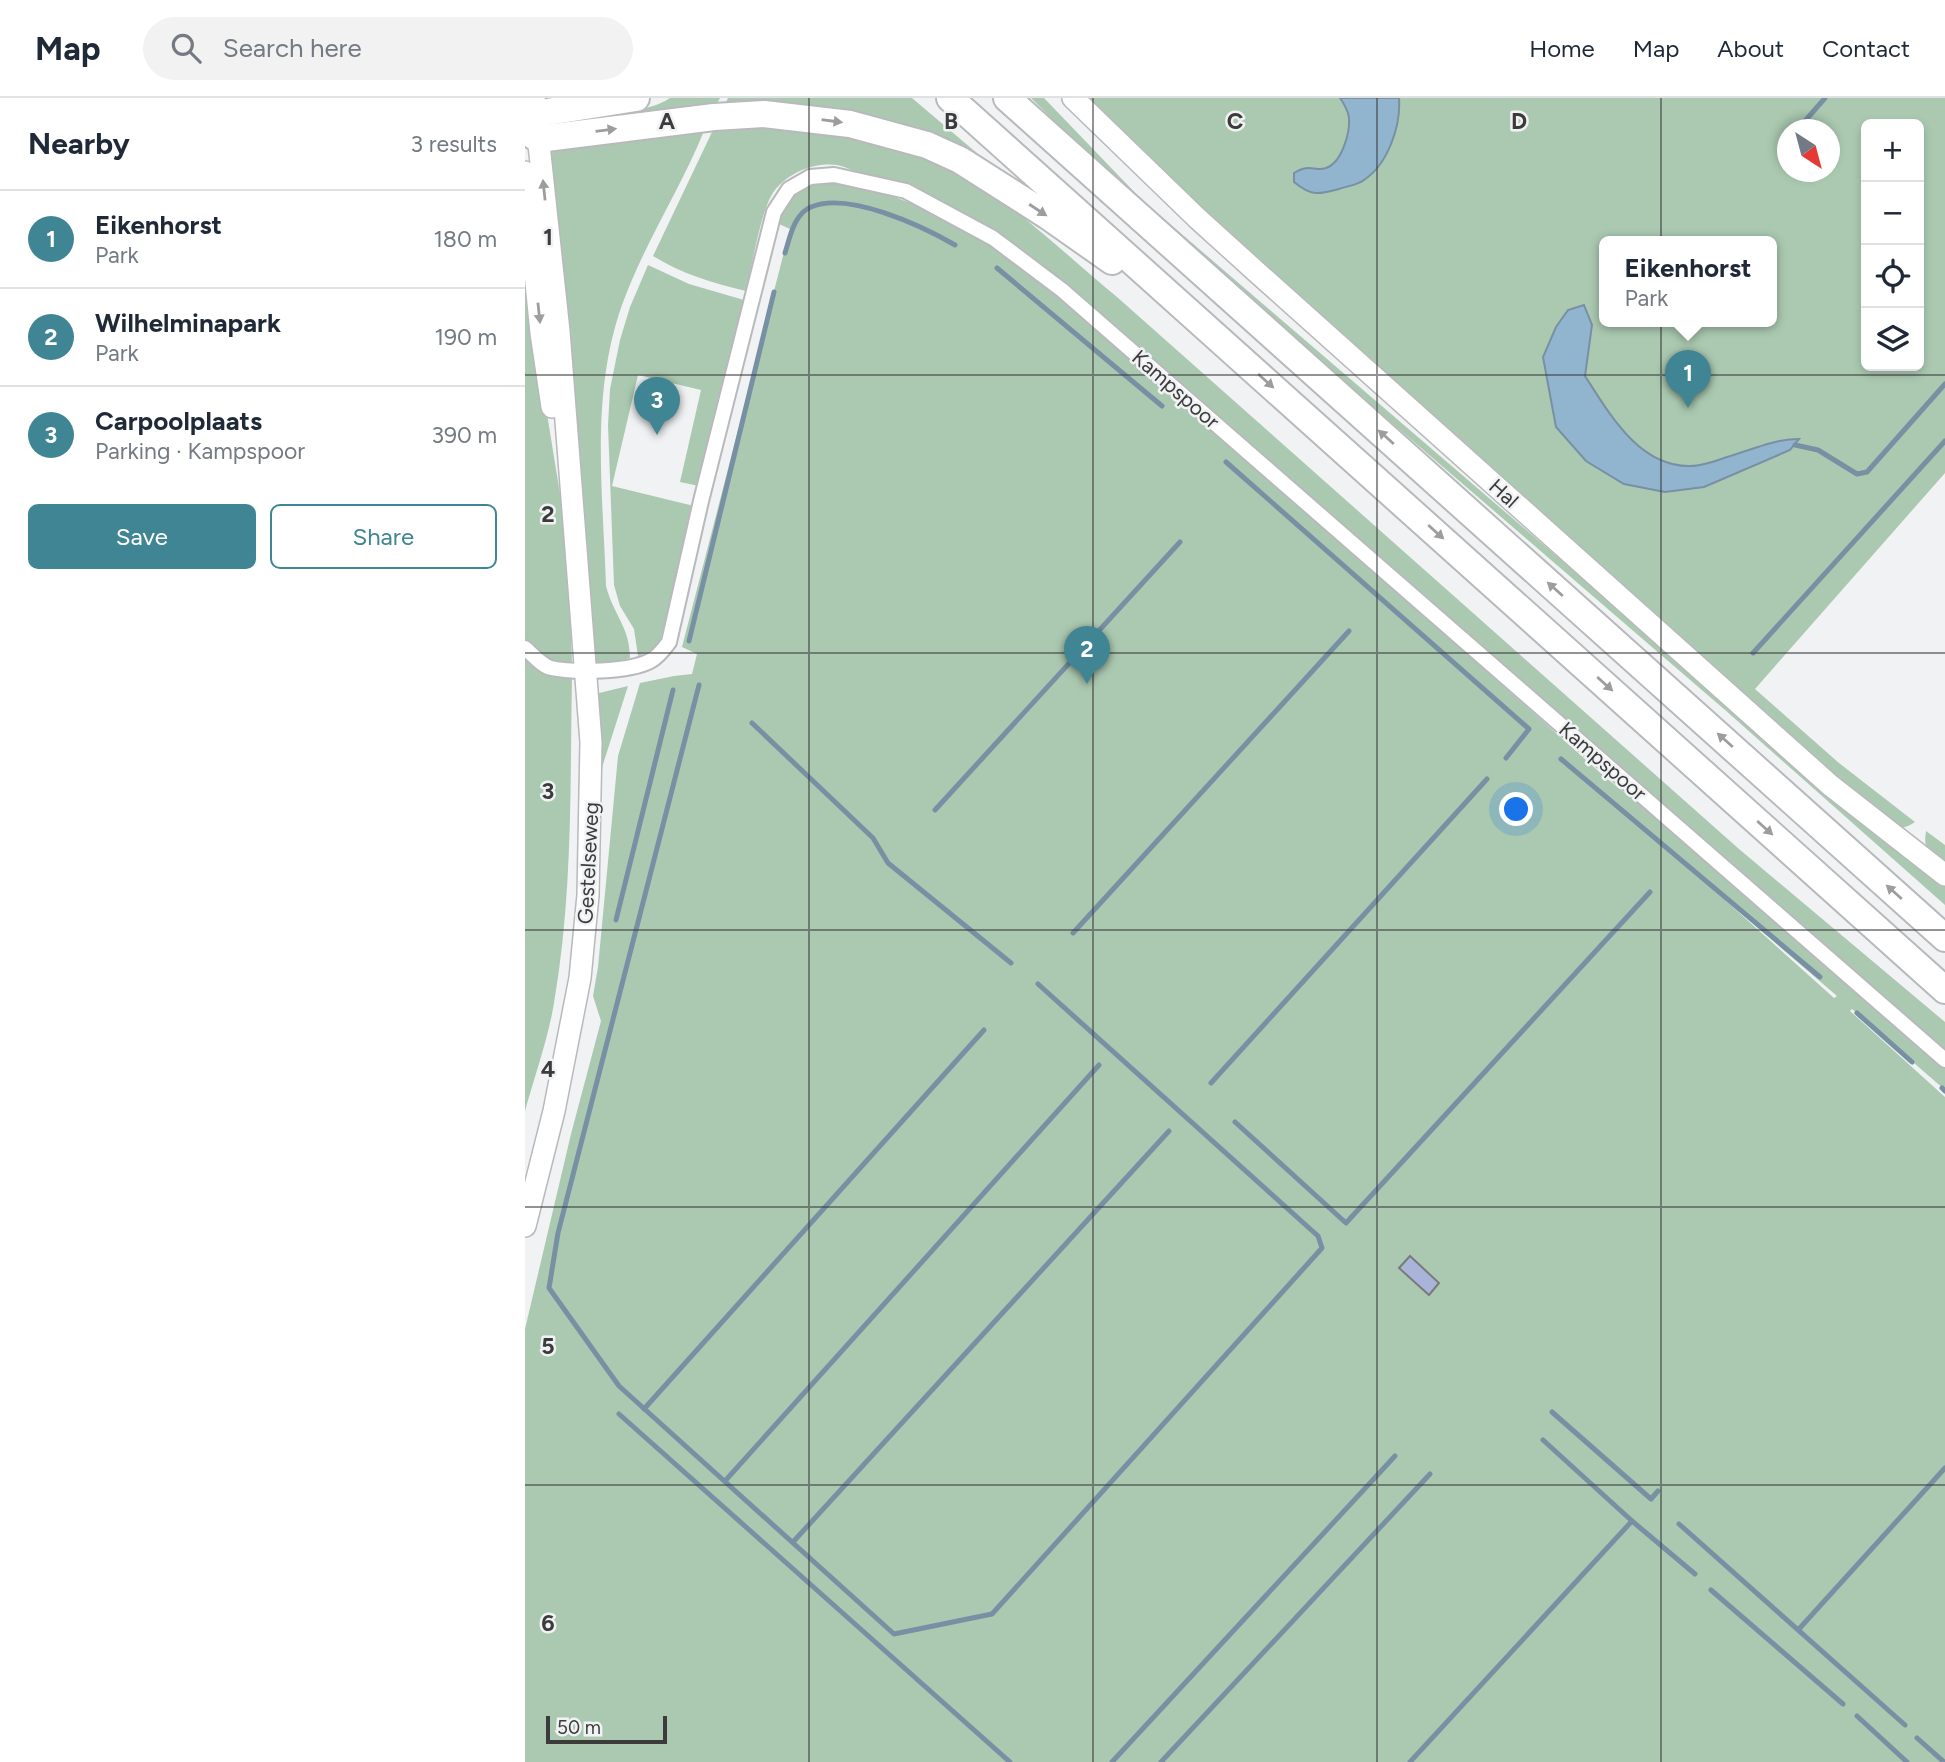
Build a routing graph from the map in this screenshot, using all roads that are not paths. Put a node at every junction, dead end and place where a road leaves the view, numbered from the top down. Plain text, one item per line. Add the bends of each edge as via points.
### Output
1 (636, 98) edge
2 (950, 98) edge
3 (1007, 98) edge
4 (1073, 98) edge
5 (531, 121) edge
6 (525, 172) edge
7 (1215, 335) junction
8 (571, 495) junction
9 (525, 648) edge
10 (586, 671) junction
11 (1945, 875) edge
12 (1945, 937) edge
13 (1945, 990) edge
14 (1945, 1060) edge
15 (525, 1226) edge

1 - 5 highway
2 - 7 highway
12 -> 3 highway
4 - 11 main road, Hal via 1242,259 1830,785
5 -> 7 highway via 764,114 839,122 927,145 989,178
8 -> 5 main road, Gestelseweg via 559,331
6 -> 8 main road, Gestelseweg via 541,333 557,441
7 -> 13 highway
8 - 10 main road, Gestelseweg
9 - 10 street, Kampspoor via 548,668
10 - 14 street, Kampspoor via 650,661 669,642 774,212 781,200 800,182 822,175 906,191 993,238 1062,290
10 - 15 main road, Gestelseweg via 592,795 580,978

